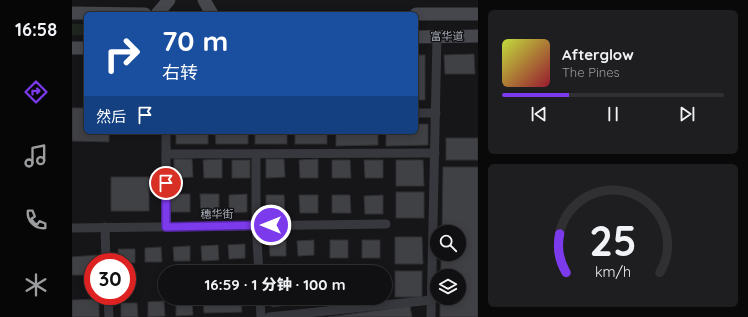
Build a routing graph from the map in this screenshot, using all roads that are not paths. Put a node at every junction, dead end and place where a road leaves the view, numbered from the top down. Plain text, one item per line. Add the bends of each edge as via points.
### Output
1 (169, 0) edge
2 (204, 0) edge
3 (159, 12) edge
4 (211, 12) edge
5 (72, 13) edge
6 (84, 13) edge
7 (418, 14) edge
8 (478, 14) edge
9 (437, 36) junction
10 (478, 36) edge
11 (418, 37) edge
12 (72, 48) edge
13 (84, 48) edge
14 (418, 113) edge
15 (436, 113) junction
16 (166, 134) edge
17 (435, 153) junction
18 (166, 154) junction
19 (256, 154) junction
20 (386, 224) dead end
21 (256, 225) junction
22 (166, 227) junction
23 (72, 228) edge
24 (105, 228) junction
25 (106, 253) edge
26 (259, 265) edge
27 (433, 269) edge
28 (430, 300) edge
29 (108, 305) edge
30 (260, 305) edge
31 (432, 305) edge
32 (109, 317) edge
33 (261, 317) edge
34 (269, 317) edge
35 (431, 317) edge

1 - 3 main road
2 - 4 main road
5 - 6 main road
7 - 8 main road, 富华道
9 - 10 main road, 富华道
9 - 11 main road, 富华道
9 - 15 street
12 - 13 main road
14 - 15 street
15 - 17 street
16 - 18 street
17 - 19 street
17 - 27 street
18 - 19 street
18 - 22 street
19 - 21 street
20 - 21 street, 穗华街
21 - 22 street, 穗华街
21 - 26 street
22 - 24 street, 穗华街
23 - 24 street, 穗华街
24 - 25 street
28 - 34 street
29 - 32 street
30 - 33 street
31 - 35 street

